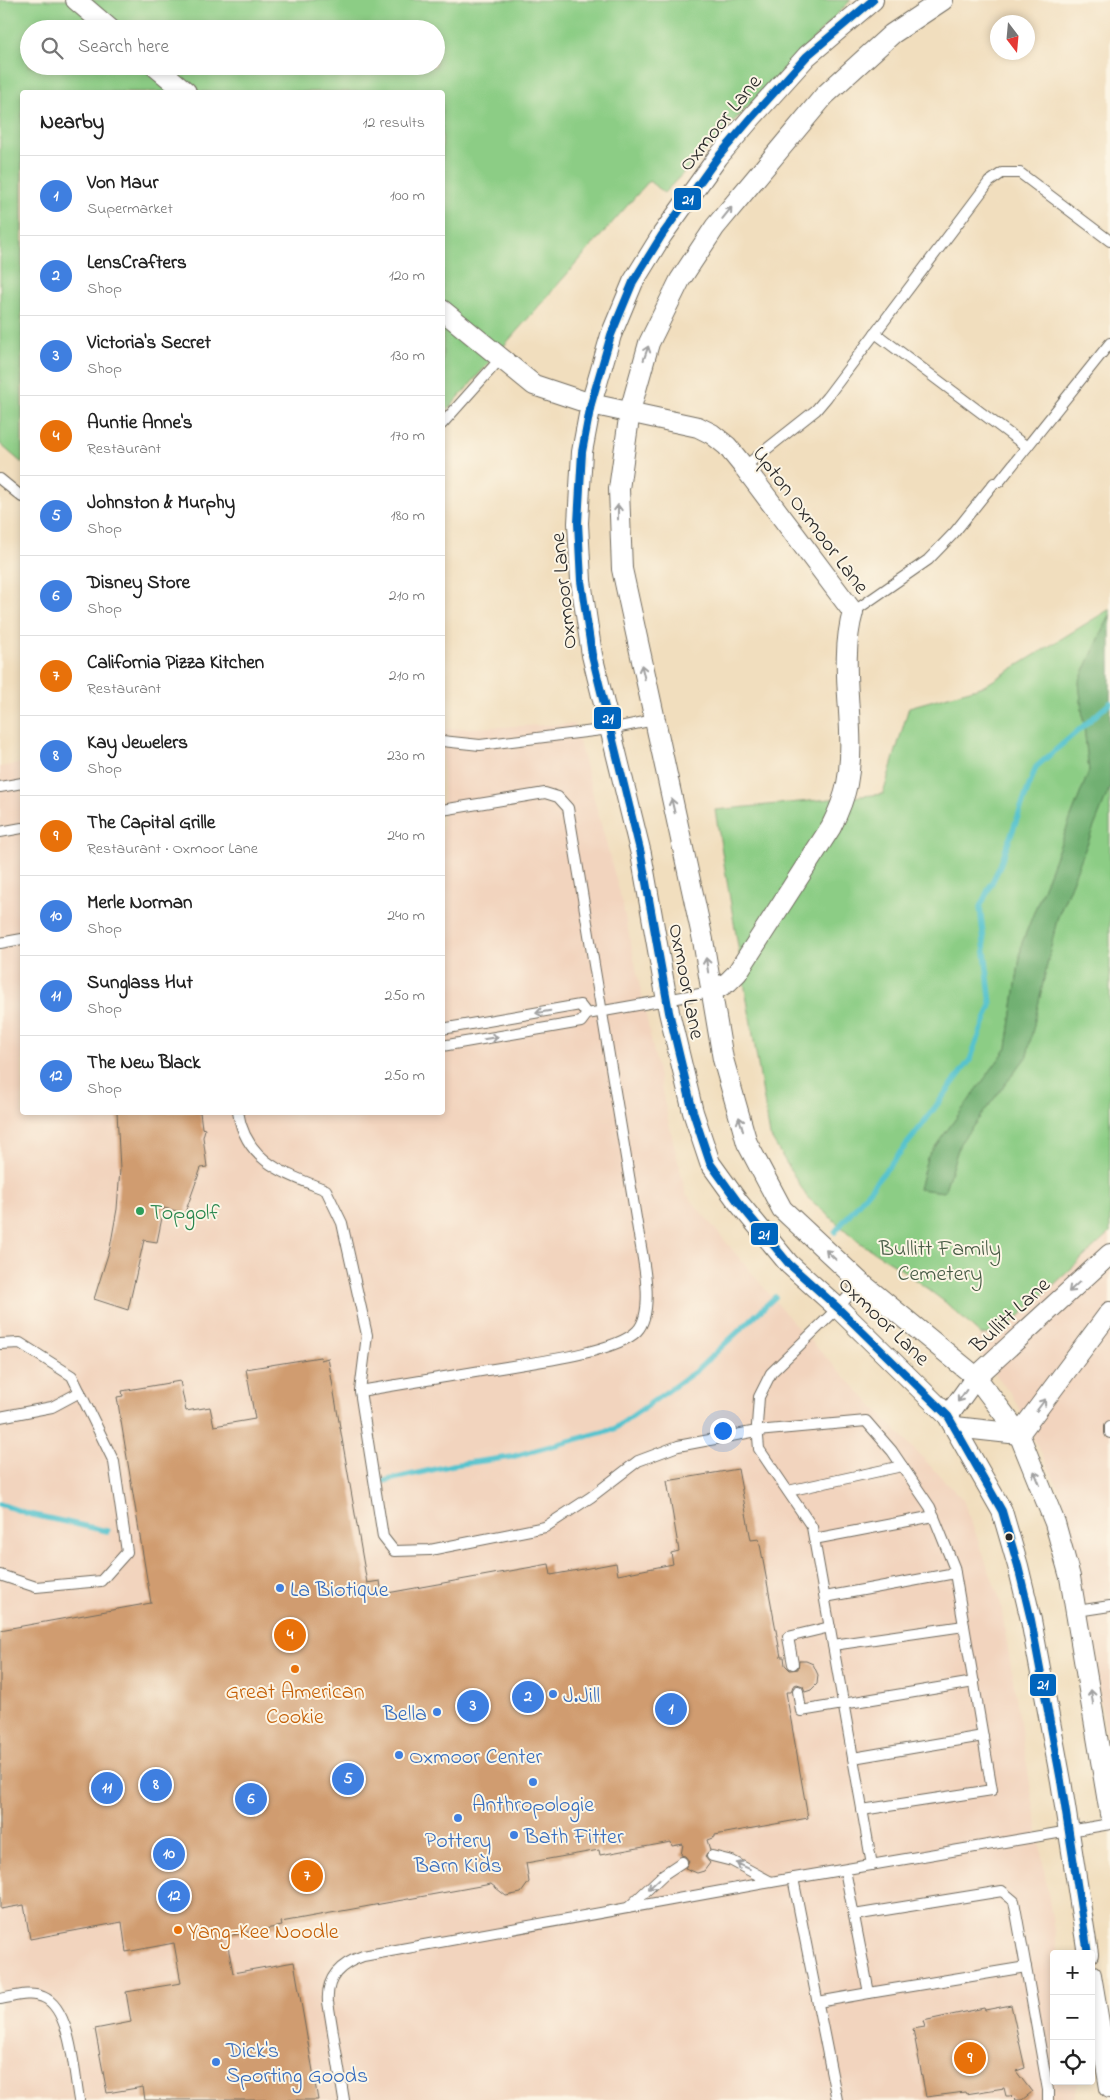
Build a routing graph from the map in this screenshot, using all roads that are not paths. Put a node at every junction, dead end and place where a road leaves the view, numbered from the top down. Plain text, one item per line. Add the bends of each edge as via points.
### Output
1 (76, 0) edge
2 (872, 0) edge
3 (943, 0) edge
4 (99, 20) edge
5 (166, 75) edge
6 (184, 90) edge
7 (1110, 241) edge
8 (445, 312) edge
9 (875, 333) junction
10 (1110, 343) edge
11 (501, 358) junction
12 (591, 404) junction
13 (630, 411) junction
14 (445, 421) edge
15 (1027, 447) junction
16 (744, 467) junction
17 (0, 479) edge
18 (20, 495) edge
19 (853, 612) junction
20 (654, 720) junction
21 (610, 729) junction
22 (445, 741) edge
23 (20, 783) edge
24 (0, 787) edge
25 (445, 810) edge
26 (20, 828) edge
27 (0, 832) edge
28 (20, 939) edge
29 (0, 943) edge
30 (711, 992) junction
31 (666, 999) junction
32 (600, 1012) junction
33 (587, 1014) junction
34 (445, 1028) edge
35 (445, 1045) edge
36 (239, 1115) edge
37 (1110, 1254) edge
38 (860, 1282) junction
39 (838, 1308) junction
40 (1110, 1312) edge
41 (0, 1344) edge
42 (976, 1377) junction
43 (360, 1391) junction
44 (80, 1392) junction
45 (0, 1417) edge
46 (951, 1421) junction
47 (1110, 1426) edge
48 (758, 1431) junction
49 (1110, 1432) edge
50 (1019, 1434) junction
51 (902, 1466) junction
52 (788, 1491) junction
53 (934, 1516) junction
54 (814, 1539) junction
55 (955, 1573) junction
56 (0, 1575) edge
57 (825, 1597) junction
58 (1110, 1606) edge
59 (1077, 1611) junction
60 (964, 1626) junction
61 (830, 1628) junction
62 (833, 1645) junction
63 (793, 1664) dead end
64 (974, 1682) junction
65 (798, 1691) dead end
66 (844, 1703) junction
67 (983, 1736) junction
68 (853, 1758) junction
69 (862, 1810) junction
70 (1110, 1814) edge
71 (1110, 1824) edge
72 (1068, 1831) junction
73 (712, 1856) dead end
74 (682, 1862) dead end
75 (872, 1866) junction
76 (845, 1870) junction
77 (793, 1878) junction
78 (771, 1882) junction
79 (628, 1908) junction
80 (854, 1915) junction
81 (1087, 1950) edge
82 (1026, 1966) junction
83 (869, 1993) junction
84 (1094, 1995) edge
85 (0, 1999) edge
86 (818, 2002) junction
87 (1110, 2088) edge
88 (79, 2100) edge
89 (344, 2100) edge
90 (837, 2100) edge
91 (1048, 2100) edge

1 - 4 street
2 - 12 street, Oxmoor Lane via 828,36 786,77 718,157 662,235 633,282 622,308
13 -> 3 street, Oxmoor Lane via 658,323 687,268 715,227 803,119 841,78 892,34
5 - 6 street
7 - 9 lane via 1020,173 1002,174 989,182
8 - 11 street, Upton Oxmoor Lane
9 - 15 lane
9 - 16 lane via 816,410
10 - 15 lane
11 - 12 street, Upton Oxmoor Lane via 534,385
11 - 14 lane
12 - 13 street, Upton Oxmoor Lane
12 - 21 street, Oxmoor Lane via 579,475 578,551 592,655
13 - 16 street, Upton Oxmoor Lane via 698,427 727,446
20 -> 13 street, Oxmoor Lane via 626,592 620,543 618,489
15 - 19 lane via 928,560
16 - 19 street, Upton Oxmoor Lane
17 - 18 lane
19 - 30 street, Upton Oxmoor Lane via 846,644 849,767 840,808 737,973
20 - 21 lane
30 -> 20 street, Oxmoor Lane via 703,940
21 - 22 lane via 480,745
21 - 31 street, Oxmoor Lane via 641,854
23 - 24 lane
25 - 32 lane via 544,793 558,798 568,808
26 - 27 lane
28 - 29 lane
30 - 31 lane
38 -> 30 street, Oxmoor Lane via 782,1209 747,1143 723,1059
31 - 32 lane
31 - 39 street, Oxmoor Lane via 688,1096 710,1163 789,1264
32 - 33 lane
32 - 43 lane via 647,1287 646,1309 638,1330 620,1341 579,1354
33 -> 34 lane via 580,1006
35 -> 33 lane via 581,1022
36 - 43 lane via 241,1128 259,1157 326,1190 342,1223 367,1335
37 -> 42 street, Bullitt Lane
38 - 39 lane
38 - 42 street, Oxmoor Lane
39 - 46 street, Oxmoor Lane
39 - 48 lane via 771,1374 759,1397
50 -> 40 street
41 - 44 lane via 20,1343 72,1376
42 -> 46 street, Bullitt Lane
42 - 50 street, Oxmoor Lane
43 - 48 lane via 383,1536 394,1552 430,1550 545,1527 638,1461 678,1446
44 - 45 lane via 52,1407
44 - 56 lane via 114,1462 127,1552 101,1581 36,1587
46 - 50 street
46 - 72 street, Oxmoor Lane via 1002,1511 1018,1566
47 - 49 lane
48 - 51 lane via 866,1421
48 - 52 lane via 759,1449
59 -> 50 street, Oxmoor Lane via 1055,1524
51 - 52 lane
51 - 53 lane
52 - 54 lane via 812,1527
53 - 54 lane
53 - 55 lane
54 - 57 lane
55 - 57 lane
55 - 60 lane
57 - 61 lane
58 - 59 lane
70 -> 59 street, Oxmoor Lane
60 - 62 lane
60 - 64 lane
61 - 62 lane
61 - 63 lane via 788,1637
62 - 66 lane
64 - 66 lane
64 - 67 lane
65 - 66 lane via 801,1711
66 - 68 lane
67 - 68 lane
67 - 69 lane via 992,1790
68 - 69 lane
69 - 75 lane
71 - 72 lane
72 - 75 lane
72 - 81 street, Oxmoor Lane
78 -> 73 lane via 732,1861
74 -> 79 lane via 664,1874
75 - 76 lane
76 - 77 lane
76 - 80 lane
77 - 78 lane
77 - 86 lane
78 - 79 lane
79 - 89 lane via 384,1951 343,1965 335,1972 327,1994
80 - 82 lane via 1002,1891 1014,1900
80 - 83 lane
82 - 83 lane
82 - 91 lane
83 - 86 lane
84 - 87 street
85 - 88 lane via 42,1996 54,2004 66,2028
86 - 90 lane

